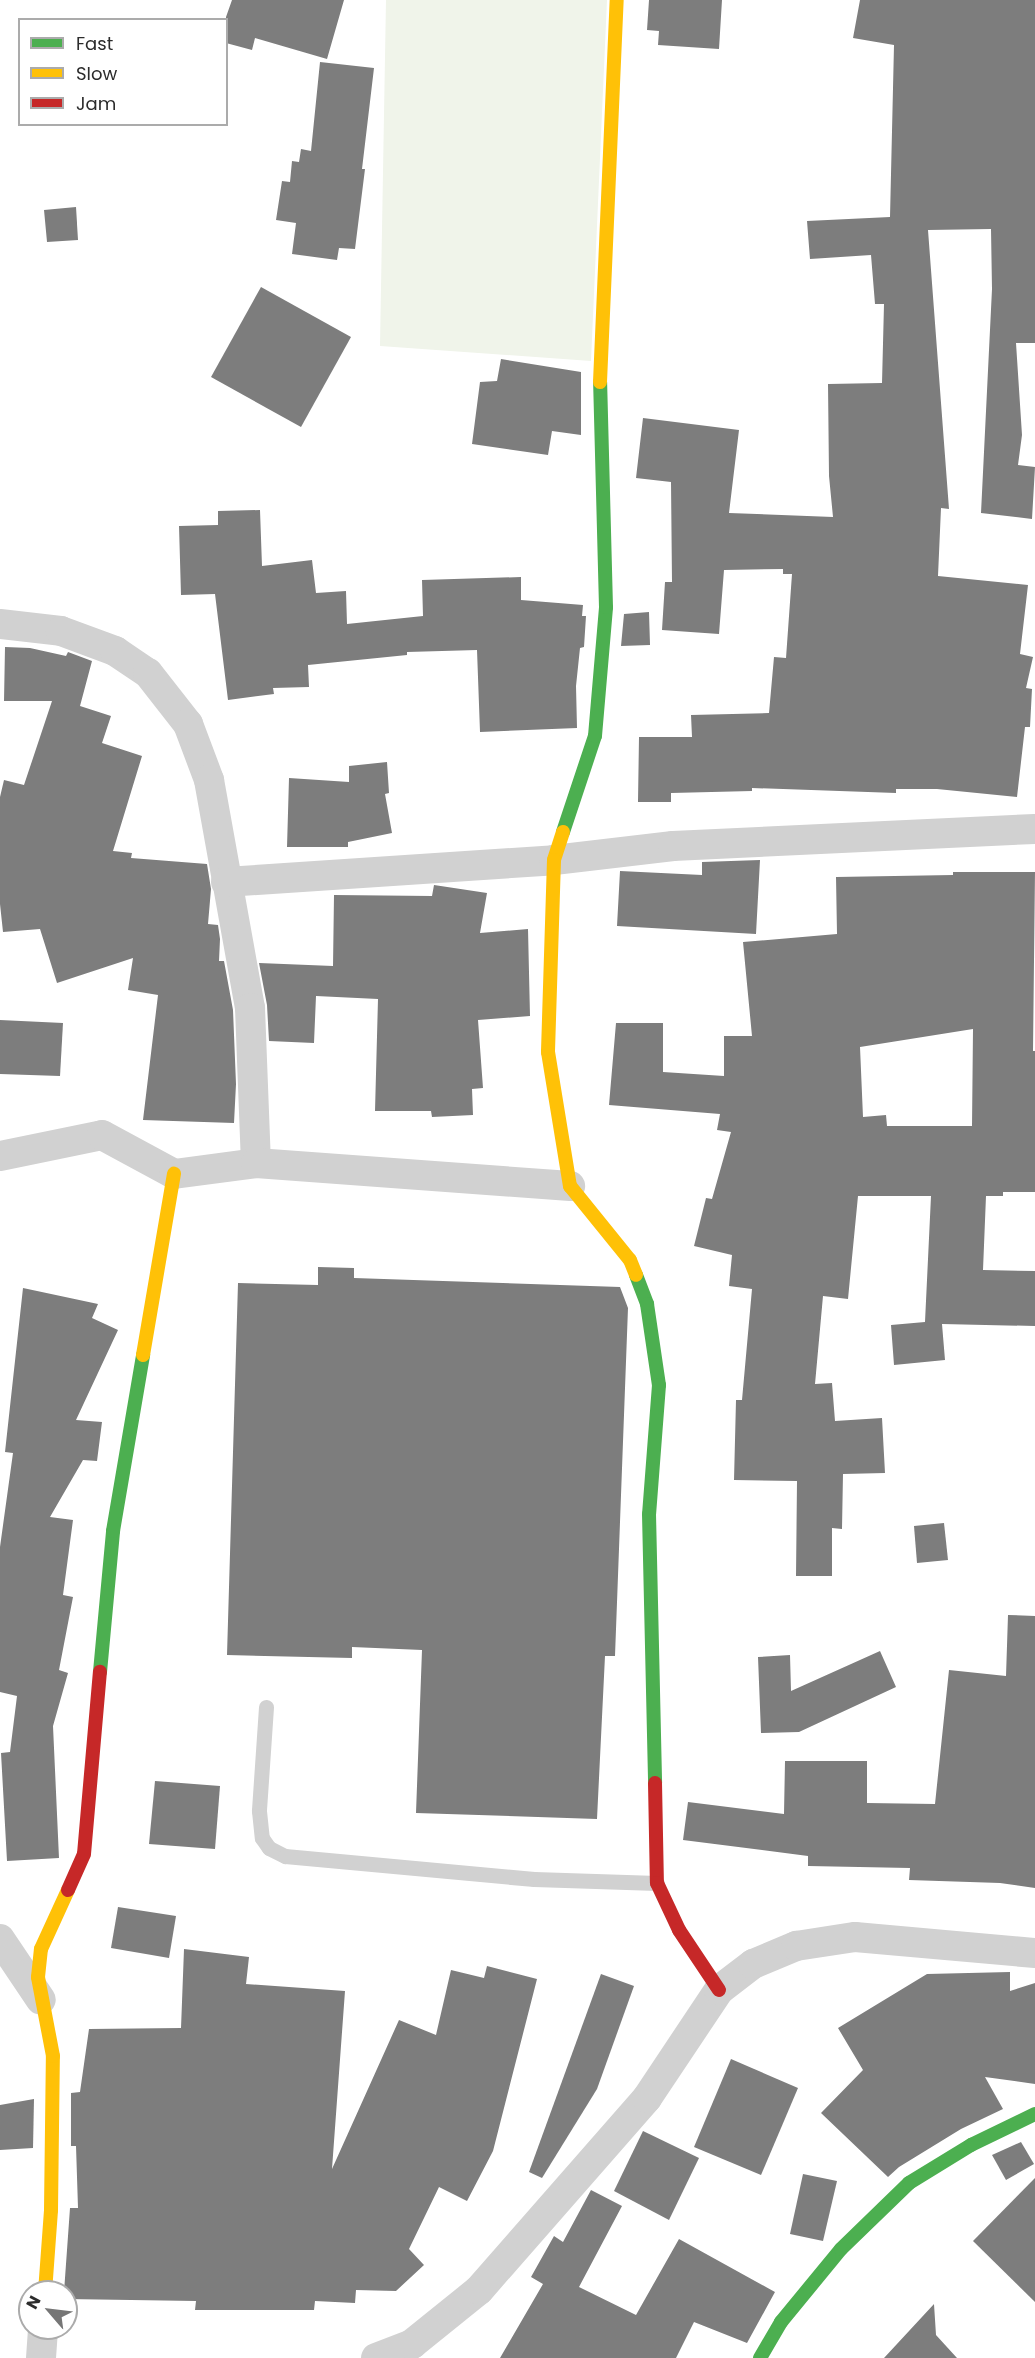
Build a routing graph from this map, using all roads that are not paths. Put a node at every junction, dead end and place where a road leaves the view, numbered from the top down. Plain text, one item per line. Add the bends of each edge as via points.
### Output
1 (617, 0) edge
2 (0, 624) edge
3 (1035, 829) edge
4 (554, 860) junction
5 (226, 882) junction
6 (0, 1156) edge
7 (256, 1163) junction
8 (174, 1174) junction
9 (570, 1186) junction
10 (266, 1707) dead end
11 (657, 1883) junction
12 (0, 1939) edge
13 (1035, 1953) edge
14 (719, 1990) junction
15 (41, 2000) junction
16 (1035, 2114) edge
17 (46, 2280) edge
18 (42, 2340) edge
19 (41, 2358) edge
20 (376, 2358) edge
21 (760, 2358) edge

1 - 4 street via 599,360 606,607 595,736
2 - 5 street via 61,631 115,651 148,673 188,724 209,780
3 - 4 street via 674,846
4 - 5 street
4 - 9 street via 548,1052
5 - 7 street via 250,1008
6 - 8 street via 102,1135
7 - 8 street
7 - 9 street
8 - 15 street via 113,1531 84,1854 41,1949
9 - 11 street via 630,1260 647,1304 659,1385 649,1514
10 - 11 lane via 259,1811 262,1838 269,1848 285,1856 534,1879
11 - 14 street via 679,1930
12 - 15 street
13 - 14 street via 855,1937 796,1946 753,1964
14 - 20 street via 647,2098 479,2290 412,2344
15 - 17 street via 51,2032 53,2056
16 - 21 street via 971,2145 909,2183 841,2249 781,2322
18 - 19 street

